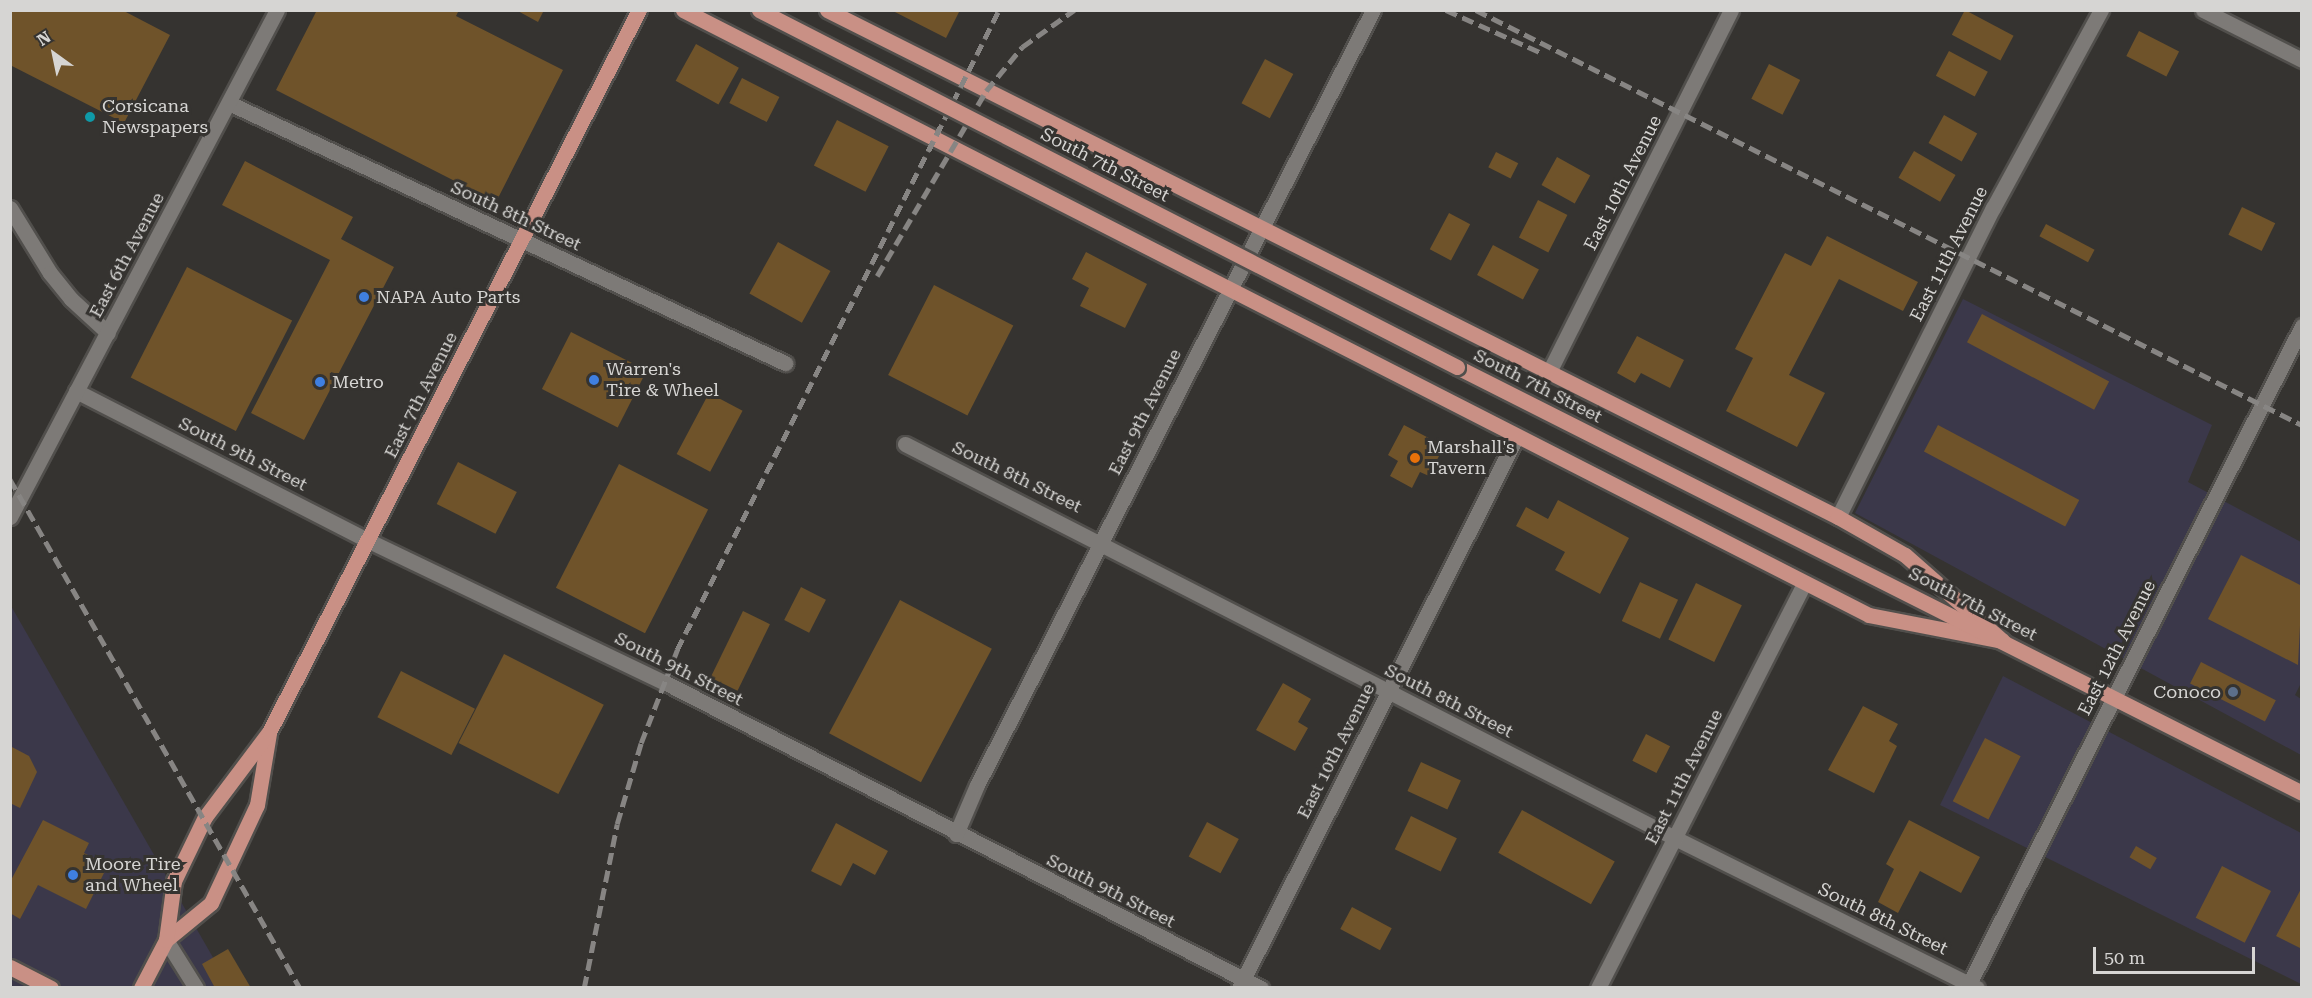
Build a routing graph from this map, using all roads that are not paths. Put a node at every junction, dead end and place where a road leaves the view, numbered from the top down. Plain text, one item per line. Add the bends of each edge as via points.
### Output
1 (277, 10) edge
2 (639, 10) edge
3 (683, 10) edge
4 (759, 10) edge
5 (827, 10) edge
6 (1373, 10) edge
7 (1731, 10) edge
8 (2101, 10) edge
9 (2204, 10) edge
10 (2301, 60) edge
11 (231, 104) junction
12 (10, 208) edge
13 (1260, 227) junction
14 (523, 240) junction
15 (1229, 289) junction
16 (2301, 326) edge
17 (108, 333) junction
18 (785, 363) dead end
19 (1549, 372) junction
20 (76, 391) junction
21 (1517, 436) junction
22 (905, 444) dead end
23 (10, 517) edge
24 (1838, 517) junction
25 (368, 540) junction
26 (1102, 541) junction
27 (1804, 583) junction
28 (2003, 641) junction
29 (1387, 692) junction
30 (2114, 697) junction
31 (269, 732) junction
32 (2301, 793) edge
33 (956, 834) junction
34 (1675, 838) junction
35 (166, 940) junction
36 (10, 967) edge
37 (1241, 983) edge
38 (1971, 986) edge
39 (51, 987) edge
40 (141, 987) edge
41 (196, 987) edge
42 (1261, 987) edge
43 (1598, 987) edge

1 - 11 street, East 6th Avenue
2 - 14 main road, East 7th Avenue
3 - 15 main road
4 - 28 main road, South 7th Street, bridge
5 - 13 main road
6 - 13 street, East 9th Avenue
7 - 19 street, East 10th Avenue
8 - 24 street, East 11th Avenue via 1992,208
9 - 10 street
11 - 14 street, South 8th Street
11 - 17 street, East 6th Avenue
12 - 17 street via 50,273
13 - 15 street, East 9th Avenue
13 - 19 main road
14 - 18 street, South 8th Street
14 - 25 main road, East 7th Avenue
15 - 21 main road
15 - 26 street, East 9th Avenue
16 - 30 street, East 12th Avenue
17 - 20 street, East 6th Avenue
19 - 24 main road
20 - 23 street, East 6th Avenue
20 - 25 street, South 9th Street
21 - 27 main road
21 - 29 street, East 10th Avenue
22 - 26 street, South 8th Street
24 - 28 main road via 1905,555
25 - 31 main road, East 7th Avenue
25 - 33 street, South 9th Street via 664,682
26 - 29 street, South 8th Street
26 - 33 street, East 9th Avenue via 977,785
27 - 28 main road via 1869,615
27 - 34 street, East 11th Avenue
28 - 30 main road, South 7th Street
29 - 34 street, South 8th Street
29 - 37 street, East 10th Avenue
30 - 32 main road, South 7th Street
30 - 38 street, East 12th Avenue
31 - 35 main road, East 7th Avenue via 205,817 174,881
31 - 35 main road, East 7th Avenue via 257,805 211,903
33 - 37 street, South 9th Street
34 - 38 street, South 8th Street
34 - 43 street, East 11th Avenue
35 - 40 main road, East 7th Avenue
35 - 41 street
36 - 39 main road
37 - 42 street, South 9th Street

